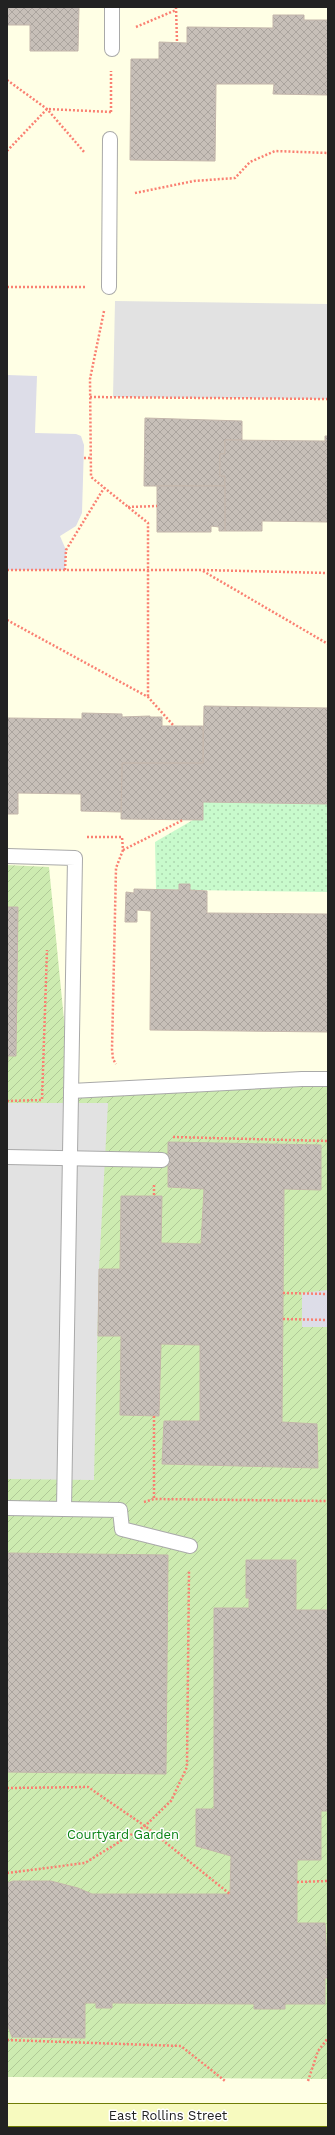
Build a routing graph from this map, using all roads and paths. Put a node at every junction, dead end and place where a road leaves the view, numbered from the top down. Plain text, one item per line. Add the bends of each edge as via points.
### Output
1 (112, 7) edge
2 (176, 9) edge
3 (177, 42) dead end
4 (112, 43) junction
5 (7, 80) edge
6 (47, 110) junction
7 (110, 112) junction
8 (110, 139) joint
9 (7, 151) edge
10 (328, 152) edge
11 (109, 188) junction
12 (7, 287) edge
13 (109, 287) junction
14 (90, 397) junction
15 (328, 399) edge
16 (84, 458) dead end
17 (90, 458) junction
18 (104, 488) junction
19 (157, 506) dead end
20 (127, 507) junction
21 (7, 570) edge
22 (65, 570) junction
23 (148, 570) junction
24 (203, 570) junction
25 (328, 573) edge
26 (7, 620) edge
27 (328, 644) edge
28 (148, 697) junction
29 (174, 726) dead end
30 (183, 820) dead end
31 (7, 856) edge
32 (47, 946) dead end
33 (119, 1067) dead end
34 (328, 1079) edge
35 (71, 1091) junction
36 (7, 1100) edge
37 (172, 1137) dead end
38 (328, 1141) edge
39 (7, 1158) edge
40 (70, 1159) junction
41 (162, 1160) dead end
42 (283, 1293) dead end
43 (328, 1294) edge
44 (283, 1319) dead end
45 (328, 1320) edge
46 (154, 1416) dead end
47 (154, 1499) junction
48 (328, 1501) edge
49 (7, 1508) edge
50 (64, 1508) junction
51 (120, 1510) junction
52 (190, 1546) joint
53 (7, 1788) edge
54 (145, 1826) junction
55 (7, 1873) edge
56 (328, 1881) edge
57 (297, 1882) dead end
58 (230, 1894) dead end
59 (328, 2038) edge
60 (7, 2040) edge
61 (225, 2081) dead end
62 (308, 2081) dead end
63 (7, 2115) edge
64 (328, 2115) edge

1 - 4 lane
2 - 3 path
2 - 4 path
4 - 7 path
5 - 6 path
6 - 7 path
6 - 9 path
6 - 11 path via 85,152
7 - 8 path
8 - 11 lane
10 - 11 path via 275,151 250,162 235,178 194,181 135,193
11 - 13 lane
12 - 13 path
13 - 14 path via 90,379
14 - 15 path
14 - 17 path
16 - 17 path
17 - 18 path via 90,477
18 - 20 path
18 - 22 path via 66,550
19 - 20 path
20 - 23 path via 148,523
21 - 22 path
22 - 23 path
23 - 24 path
23 - 28 path
24 - 25 path
24 - 27 path
26 - 28 path
28 - 29 path
30 - 33 path via 123,850 116,868 112,1049 113,1059
31 - 35 lane via 75,858
32 - 36 path via 42,1100
34 - 35 lane
35 - 40 lane
37 - 38 path
39 - 40 lane
40 - 41 lane
40 - 50 lane
42 - 43 path
44 - 45 path
46 - 47 path
47 - 48 path
47 - 51 path
49 - 50 lane
50 - 51 lane
51 - 52 lane via 122,1529
52 - 54 path via 187,1767 171,1801
53 - 54 path via 88,1788
54 - 55 path via 85,1863
54 - 58 path
56 - 57 path
59 - 62 path via 318,2051
60 - 61 path via 181,2046
63 - 64 street, East Rollins Street

